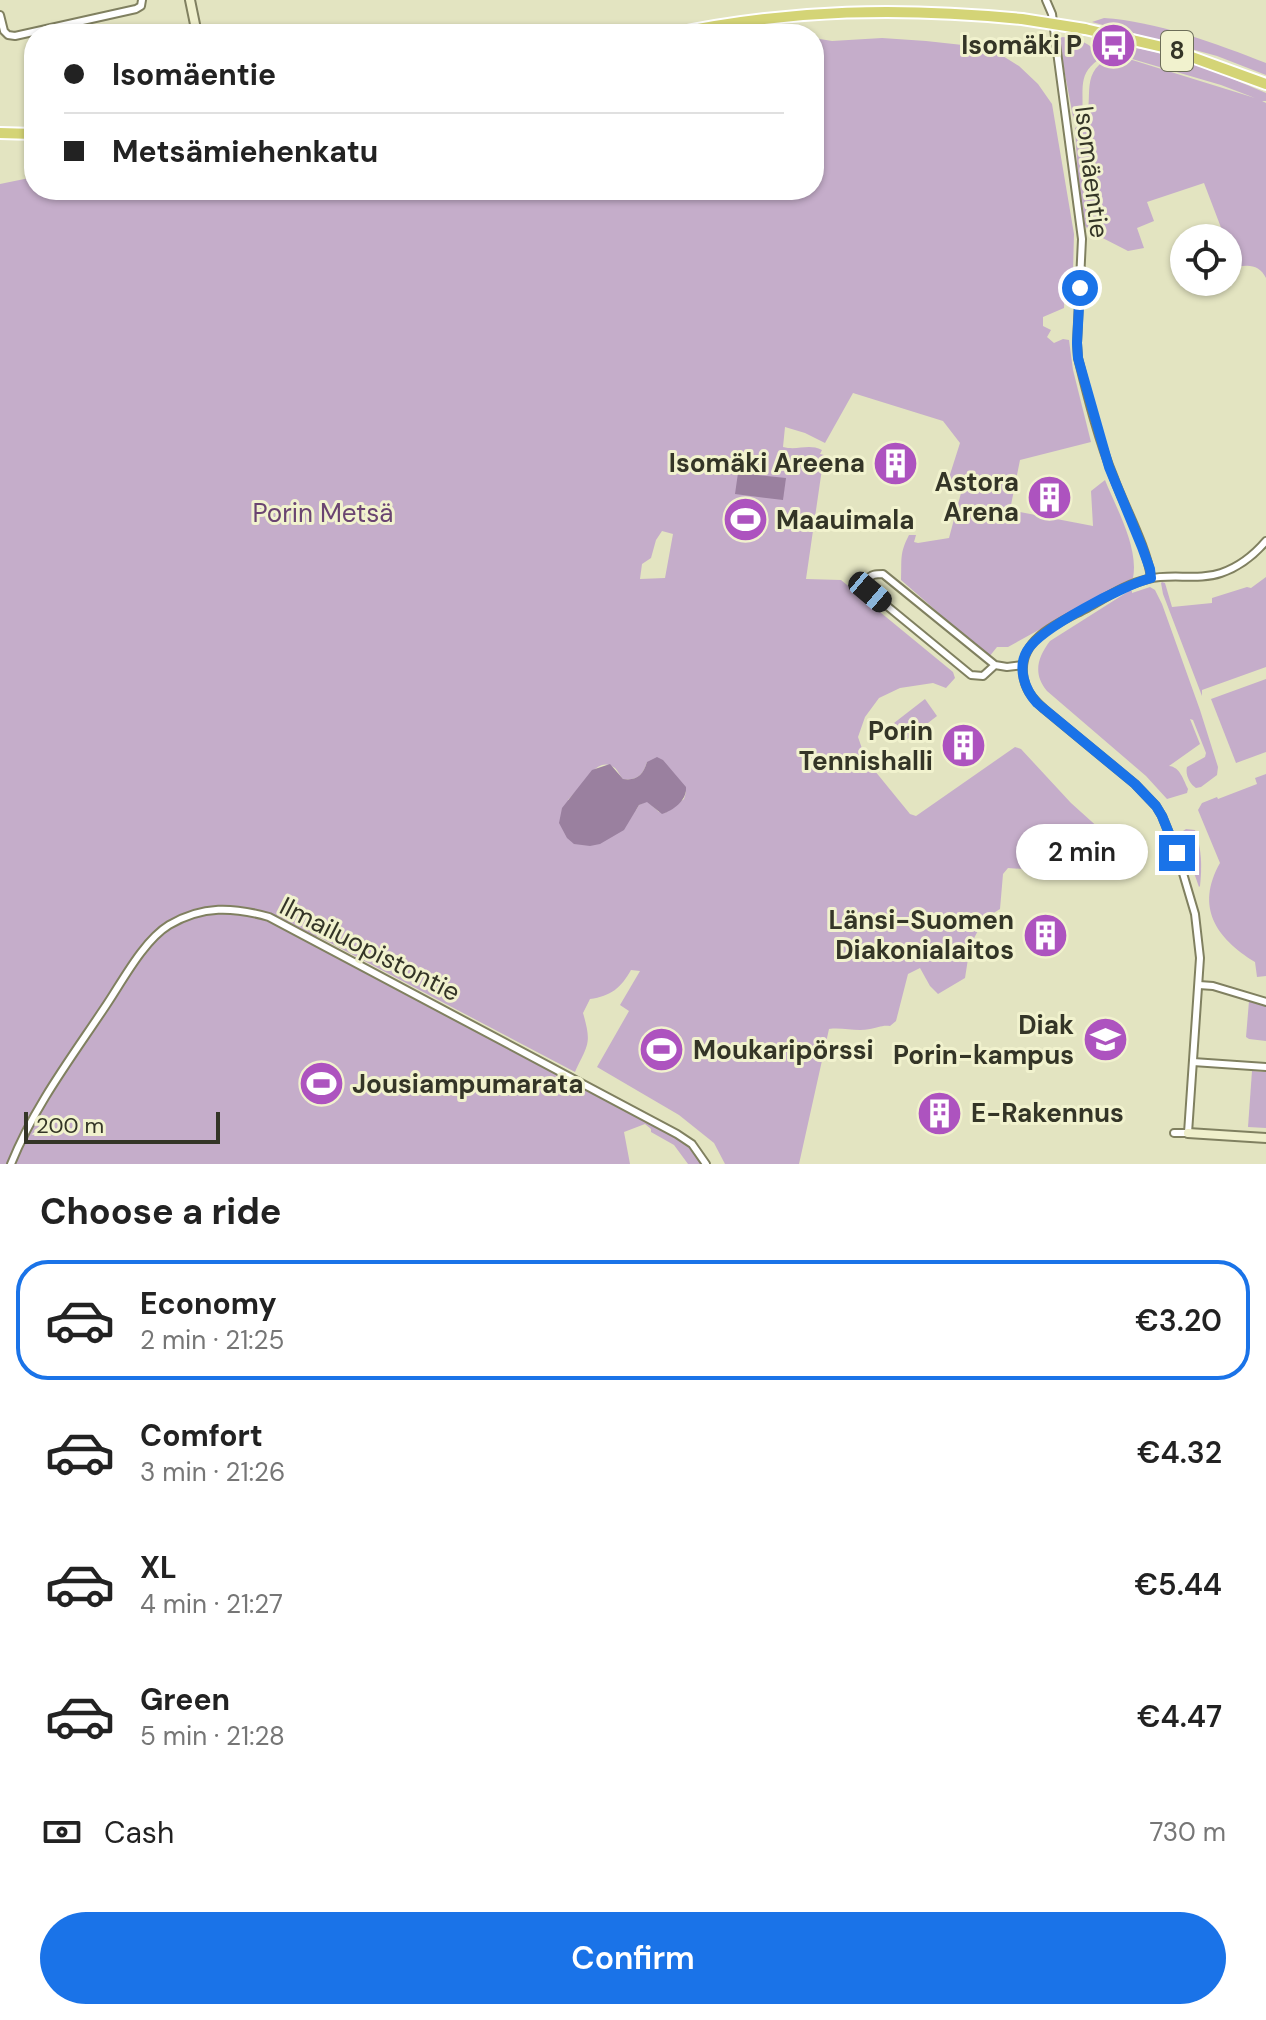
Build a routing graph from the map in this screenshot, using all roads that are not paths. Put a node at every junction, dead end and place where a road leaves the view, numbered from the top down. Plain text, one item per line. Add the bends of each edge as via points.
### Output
1 (142, 0) edge
2 (190, 0) edge
3 (1046, 0) edge
4 (0, 15) edge
5 (69, 24) edge
6 (195, 24) edge
7 (724, 24) edge
8 (24, 34) edge
9 (1266, 84) edge
10 (0, 133) edge
11 (24, 134) edge
12 (1266, 541) edge
13 (1151, 578) junction
14 (995, 665) junction
15 (1023, 665) junction
16 (1199, 985) junction
17 (1266, 1002) edge
18 (1193, 1062) junction
19 (1266, 1067) edge
20 (1174, 1133) dead end
21 (1188, 1133) junction
22 (1266, 1138) edge
23 (11, 1164) edge
24 (706, 1164) edge

1 - 5 street via 136,9
2 - 6 main road
3 - 13 street, Isomäentie via 1082,239 1078,358 1109,467
4 - 8 street via 8,35
7 - 9 highway, 8, bridge via 813,13 900,11 1022,19 1167,48
10 - 11 highway
12 - 13 street via 1220,573
13 - 15 street via 1123,588 1038,637
14 - 14 street via 883,574 867,580 870,592 971,675 983,676
14 - 15 street
15 - 16 street via 1030,695 1135,784 1162,816 1195,914
16 - 17 street
16 - 18 street
18 - 19 street
18 - 21 street
20 - 21 street
21 - 22 main road
23 - 24 street, Ilmailuopistontie via 51,1087 153,939 185,917 228,909 269,917 580,1081 677,1134

